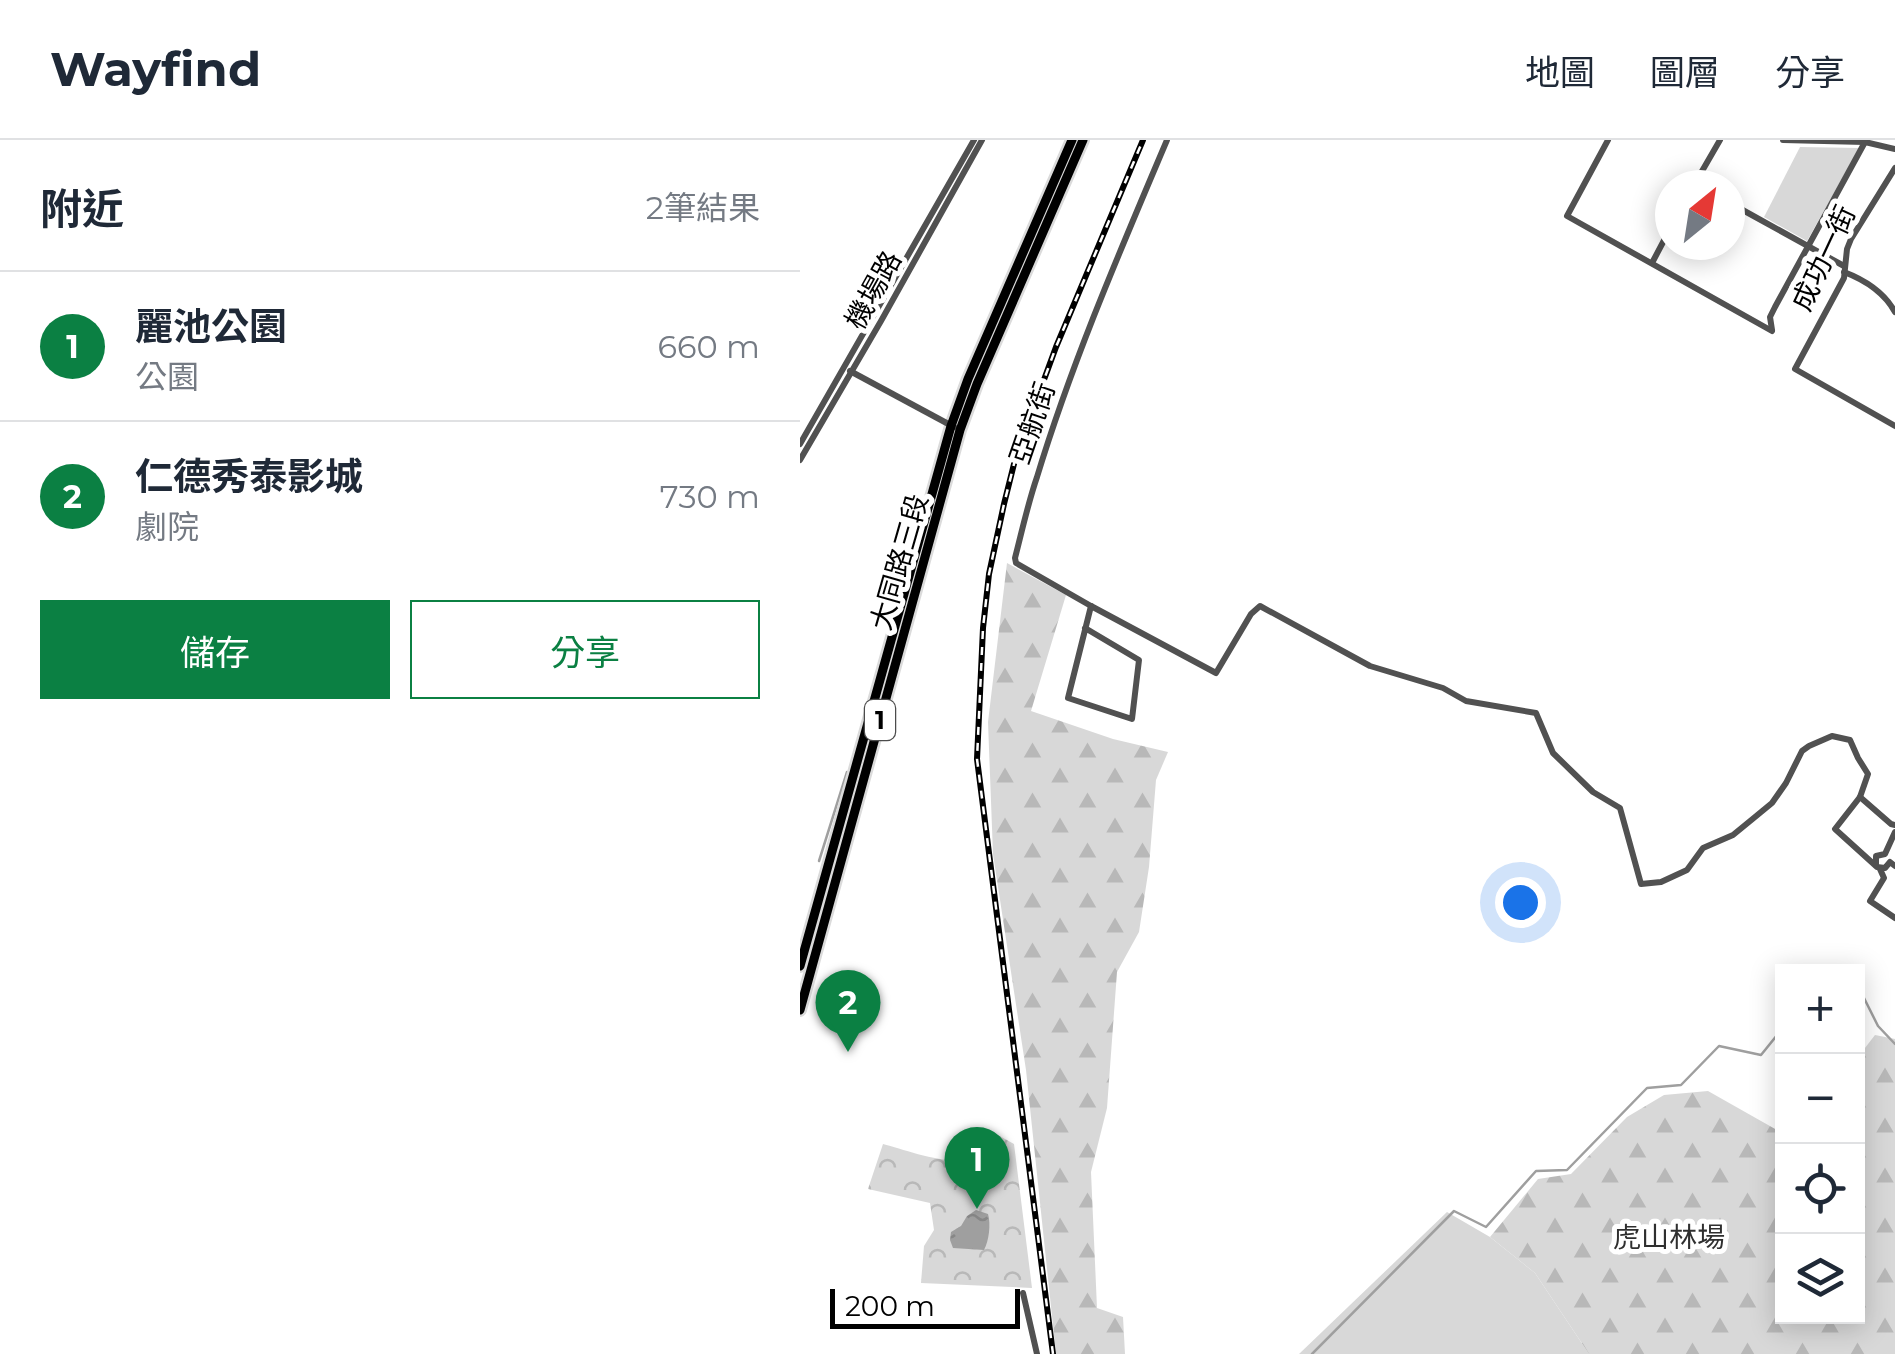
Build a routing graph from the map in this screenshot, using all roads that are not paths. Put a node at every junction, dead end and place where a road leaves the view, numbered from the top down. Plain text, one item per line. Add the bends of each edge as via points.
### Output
1 (974, 140) edge
2 (982, 140) edge
3 (1072, 140) edge
4 (1083, 140) edge
5 (1166, 140) edge
6 (1608, 140) edge
7 (1783, 140) edge
8 (1717, 141) edge
9 (1865, 142) edge
10 (1895, 149) edge
11 (1895, 168) edge
12 (1703, 170) edge
13 (1745, 211) edge
14 (1808, 246) junction
15 (1655, 257) edge
16 (1652, 263) junction
17 (1844, 269) junction
18 (1895, 312) edge
19 (848, 370) junction
20 (1895, 426) edge
21 (956, 428) junction
22 (800, 444) edge
23 (800, 460) edge
24 (1090, 606) junction
25 (1085, 628) junction
26 (1860, 798) junction
27 (1895, 829) edge
28 (1881, 854) junction
29 (1892, 864) edge
30 (1878, 868) junction
31 (1895, 918) edge
32 (800, 966) edge
33 (800, 1010) edge
34 (1023, 1293) dead end
35 (1037, 1354) edge

1 - 19 street, 機場路
2 - 19 street, 機場路
3 - 21 main road, 大同路三段 / 1 via 972,372
4 - 21 main road, 大同路三段 / 1
5 - 24 street, 亞航街 via 1054,423 1015,558
6 - 16 street via 1567,216
7 - 9 street
8 - 12 street
9 - 10 street
9 - 14 street
11 - 17 street, 成功一街 via 1851,238
13 - 14 street
14 - 16 street via 1772,312 1772,331
14 - 17 street
15 - 16 street
17 - 18 street
17 - 20 street, 成功一街 via 1795,368
19 - 21 street
19 - 22 street, 機場路
19 - 23 street, 機場路
21 - 32 main road, 大同路三段 / 1
21 - 33 main road, 大同路三段 / 1
24 - 25 street
24 - 26 street, 亞航街 via 1216,673 1260,606 1370,666 1466,702 1536,714 1554,754 1620,808 1640,884 1688,870 1703,848 1772,803 1802,751 1832,736 1850,740 1868,774
25 - 25 street via 1140,660 1132,719 1068,698
26 - 27 street
26 - 30 street via 1836,828
27 - 28 street
28 - 29 street
28 - 30 street via 1874,861
29 - 30 street
30 - 31 street via 1884,878 1870,901
34 - 35 street

